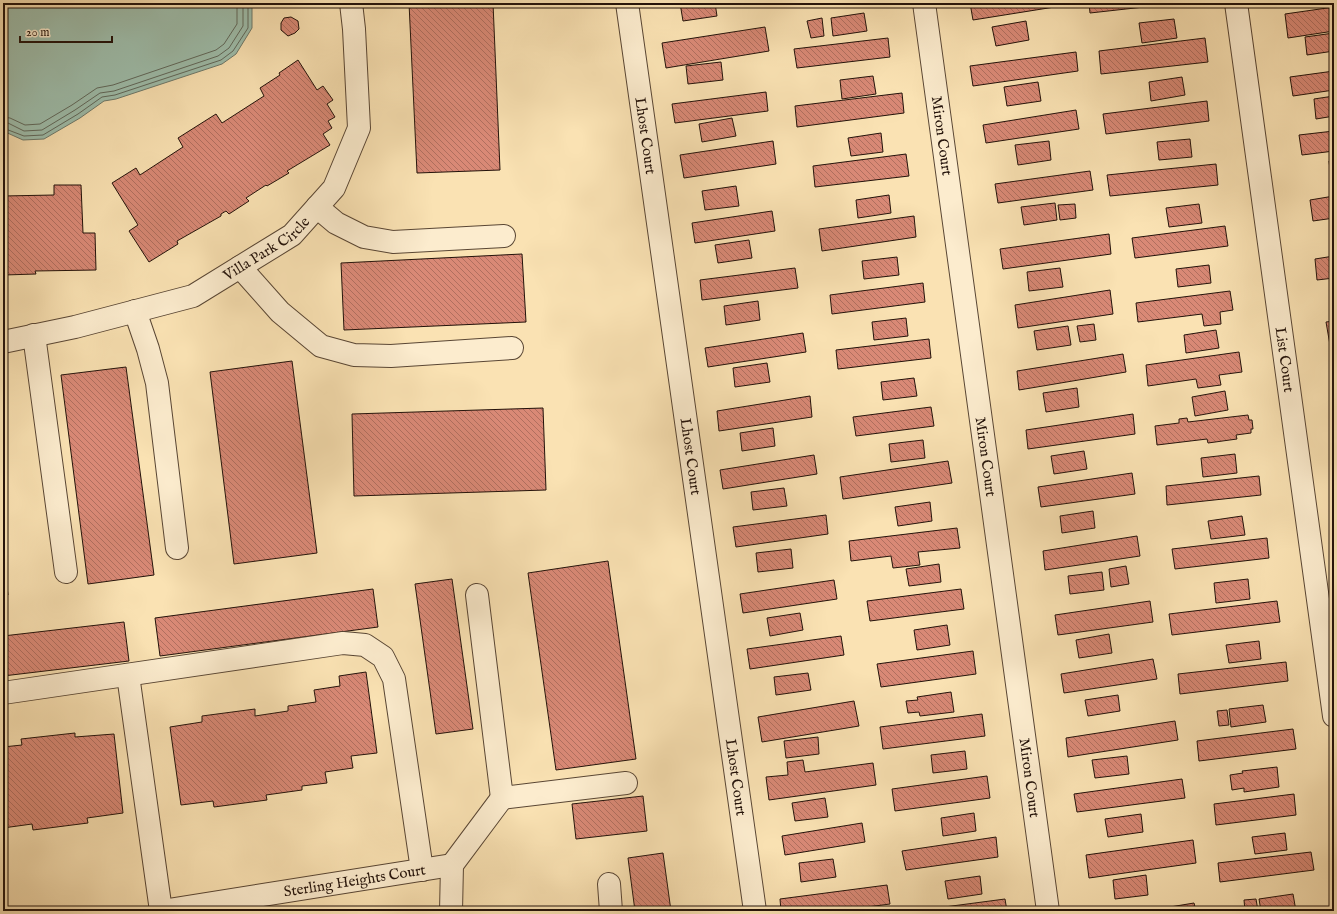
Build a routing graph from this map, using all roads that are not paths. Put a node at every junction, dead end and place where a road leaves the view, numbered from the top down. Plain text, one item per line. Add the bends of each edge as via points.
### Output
1 (351, 3) edge
2 (626, 3) edge
3 (924, 3) edge
4 (1236, 3) edge
5 (317, 207) junction
6 (504, 236) dead end
7 (240, 267) junction
8 (135, 311) junction
9 (34, 335) junction
10 (3, 342) edge
11 (512, 348) dead end
12 (177, 548) dead end
13 (66, 572) dead end
14 (477, 595) dead end
15 (128, 675) junction
16 (3, 693) edge
17 (1334, 716) edge
18 (626, 783) dead end
19 (502, 798) junction
20 (452, 865) junction
21 (422, 870) junction
22 (609, 884) dead end
23 (162, 911) edge
24 (450, 911) edge
25 (611, 911) edge
26 (755, 911) edge
27 (1048, 911) edge

1 - 5 street, Villa Park Circle via 358,128 334,188
2 - 26 street, Lhost Court
3 - 27 street, Miron Court
4 - 17 street, List Court
5 - 6 street via 336,223 364,237 393,242
5 - 7 street, Villa Park Circle via 292,235
7 - 8 street, Villa Park Circle via 193,296
7 - 11 street via 280,312 321,346 354,355 391,356
8 - 9 street, Villa Park Circle
8 - 12 street via 157,383
9 - 10 street, Villa Park Circle
9 - 13 street
14 - 19 street
15 - 16 street
15 - 21 street via 343,643 365,645 383,657 394,679
15 - 23 street
18 - 19 street
19 - 20 street
20 - 21 street, Sterling Heights Court
20 - 24 street
21 - 23 street, Sterling Heights Court
22 - 25 street

